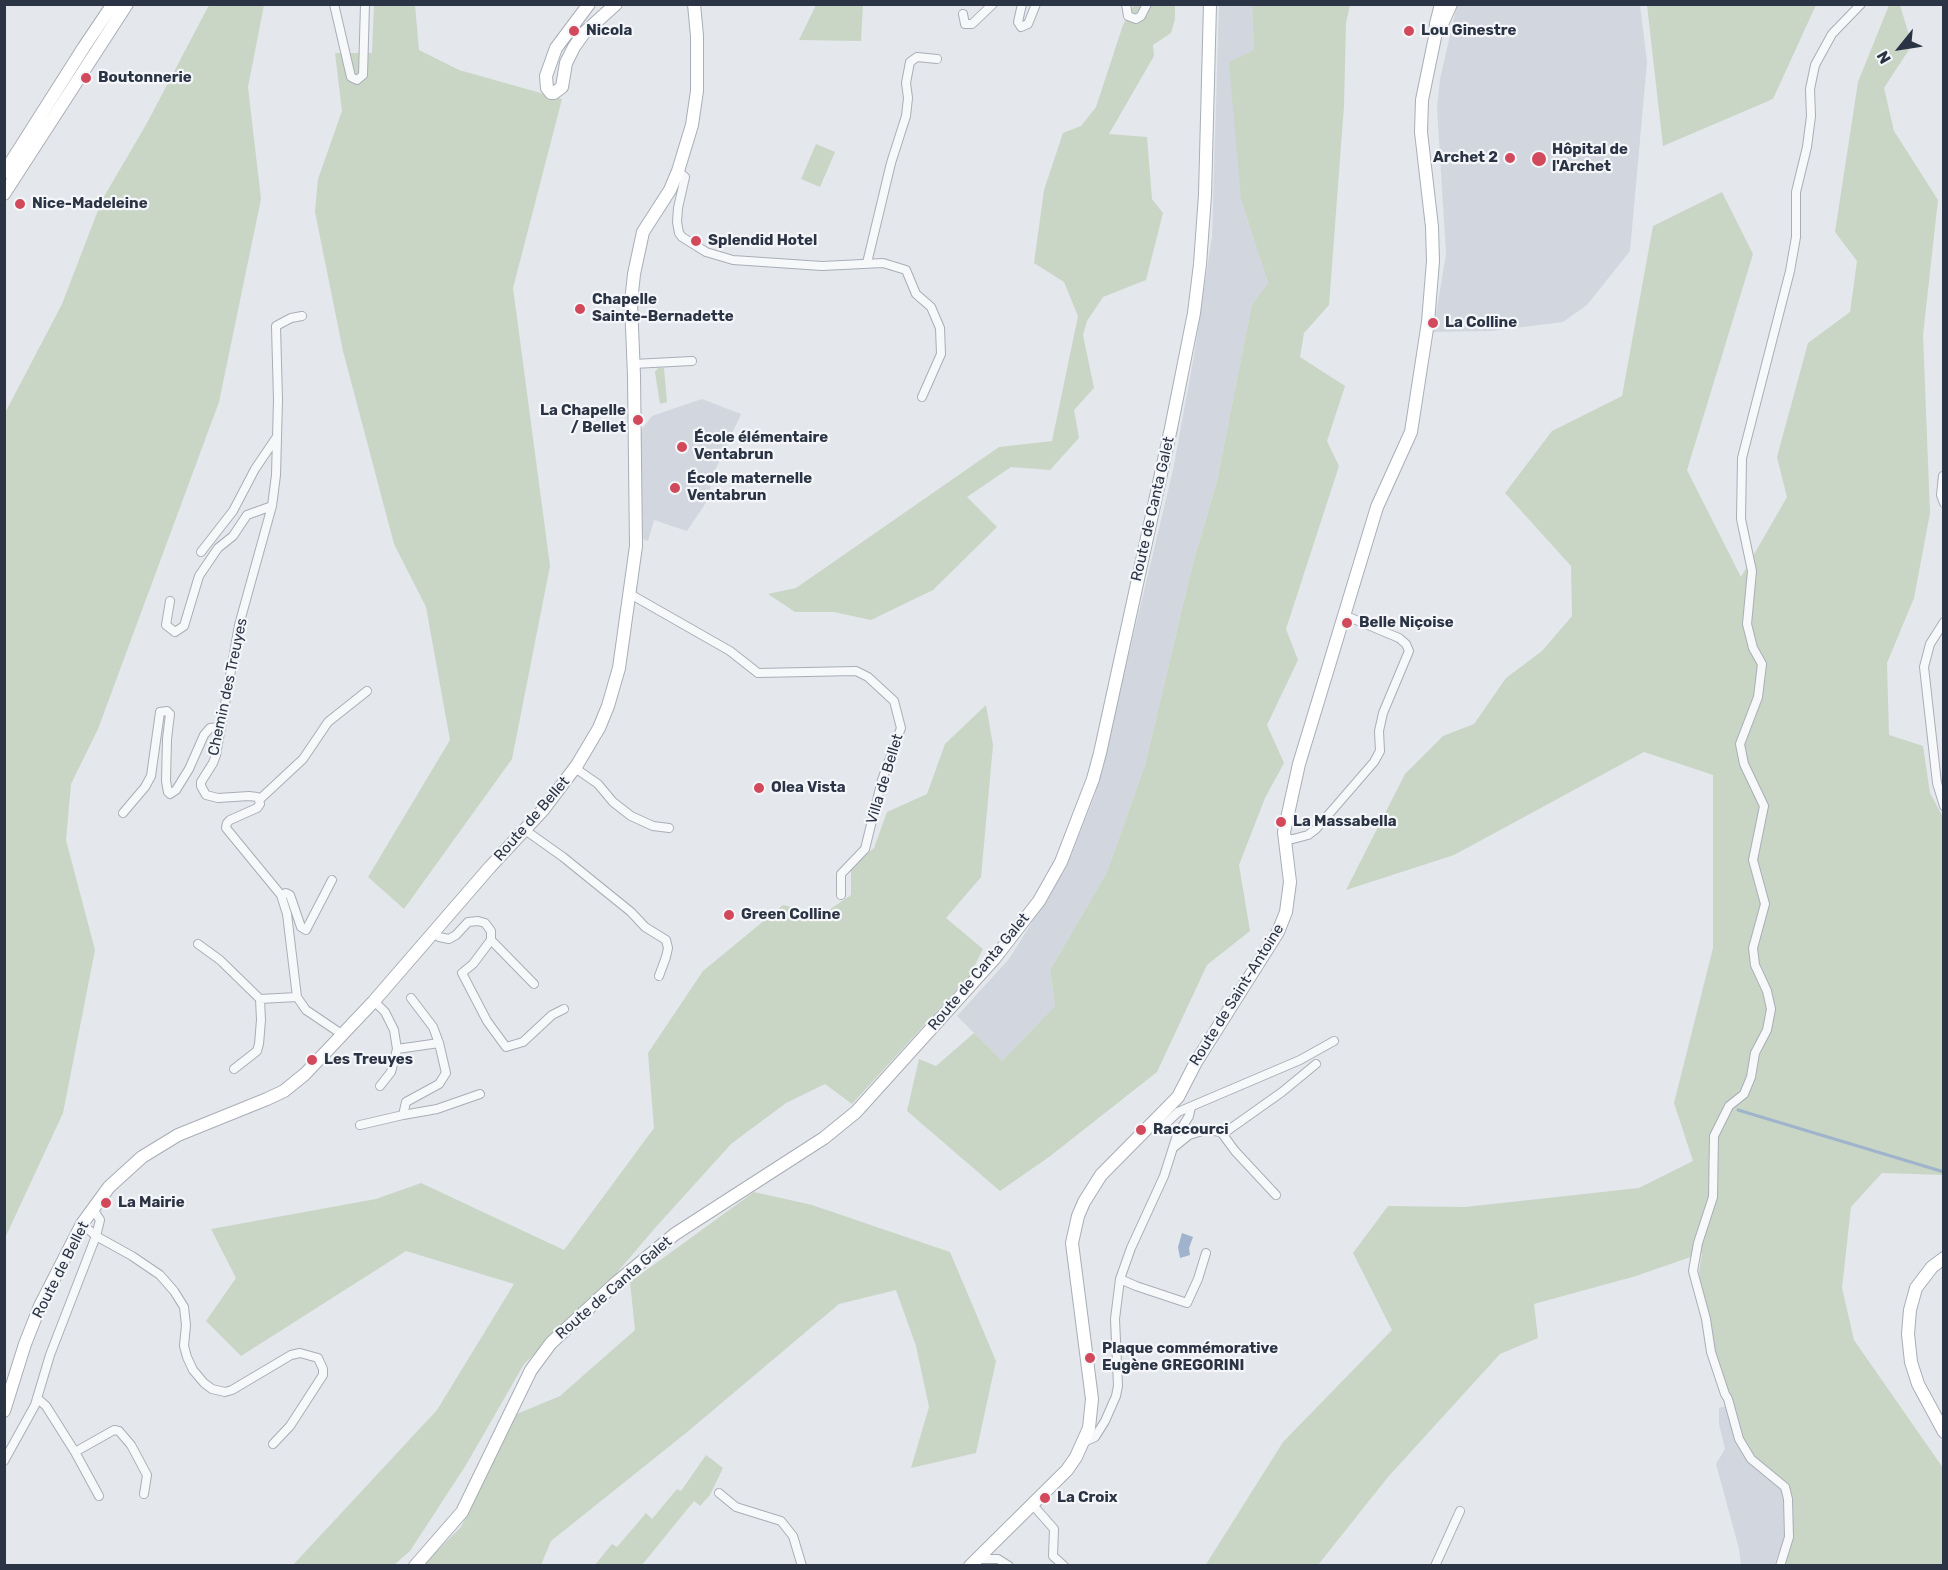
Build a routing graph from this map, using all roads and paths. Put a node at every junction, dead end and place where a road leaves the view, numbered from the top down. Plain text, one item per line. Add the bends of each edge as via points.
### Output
1 (113, 4) edge
2 (127, 4) edge
3 (334, 4) edge
4 (365, 4) edge
5 (588, 4) edge
6 (616, 4) edge
7 (694, 4) edge
8 (993, 4) edge
9 (1022, 4) edge
10 (1036, 4) edge
11 (1126, 4) edge
12 (1147, 4) edge
13 (1210, 4) edge
14 (1441, 4) edge
15 (1451, 4) edge
16 (1861, 4) edge
17 (963, 14) dead end
18 (1435, 37) junction
19 (937, 59) dead end
20 (678, 171) junction
21 (4, 173) edge
22 (4, 194) edge
23 (867, 263) junction
24 (302, 316) dead end
25 (692, 362) dead end
26 (633, 364) junction
27 (922, 397) dead end
28 (277, 438) junction
29 (1943, 476) edge
30 (1944, 503) edge
31 (272, 506) junction
32 (201, 552) dead end
33 (630, 594) junction
34 (170, 601) dead end
35 (1344, 615) junction
36 (1944, 622) edge
37 (367, 691) dead end
38 (219, 727) junction
39 (575, 768) junction
40 (259, 800) junction
41 (1944, 806) edge
42 (123, 813) dead end
43 (669, 828) dead end
44 (525, 830) junction
45 (1284, 839) junction
46 (332, 880) dead end
47 (281, 895) junction
48 (841, 895) dead end
49 (433, 932) junction
50 (491, 940) junction
51 (198, 944) dead end
52 (659, 976) dead end
53 (534, 984) dead end
54 (297, 998) junction
55 (411, 998) dead end
56 (260, 999) junction
57 (374, 1001) junction
58 (564, 1009) dead end
59 (343, 1035) junction
60 (1334, 1041) dead end
61 (439, 1043) junction
62 (396, 1049) junction
63 (1316, 1064) dead end
64 (234, 1069) dead end
65 (380, 1086) dead end
66 (480, 1094) dead end
67 (1191, 1107) junction
68 (403, 1115) junction
69 (360, 1125) dead end
70 (1152, 1125) junction
71 (1221, 1132) junction
72 (1170, 1151) junction
73 (1276, 1195) dead end
74 (93, 1209) junction
75 (82, 1224) junction
76 (96, 1236) junction
77 (1206, 1252) dead end
78 (1944, 1258) edge
79 (1120, 1279) junction
80 (37, 1398) junction
81 (4, 1411) edge
82 (1944, 1432) edge
83 (1084, 1442) junction
84 (273, 1444) dead end
85 (75, 1452) junction
86 (4, 1461) edge
87 (719, 1493) dead end
88 (144, 1494) dead end
89 (99, 1496) dead end
90 (1032, 1504) junction
91 (1460, 1511) dead end
92 (973, 1562) edge
93 (415, 1566) edge
94 (802, 1566) edge
95 (1009, 1566) edge
96 (1064, 1566) edge
97 (1435, 1566) edge
98 (1780, 1566) edge

1 - 21 street
2 - 22 street
3 - 4 street via 350,74 357,80 363,75
5 - 6 street via 556,48 546,76 550,93 562,87 566,63 584,33
7 - 20 street, Route de Bellet via 697,91
8 - 17 street via 972,24 965,24
9 - 10 street via 1018,22 1021,27 1028,24
11 - 12 street via 1128,16 1136,19
13 - 93 street, Route de Canta Galet via 1204,195 1194,313 1093,779 1061,862 1039,901 994,959 856,1112 824,1138 675,1234 551,1343 531,1370 462,1512
14 - 18 street, Route de Saint-Antoine
15 - 18 street, Route de Saint-Antoine
16 - 98 street via 1832,34 1815,66 1810,88 1811,116 1796,192 1796,237 1790,271 1742,458 1741,519 1752,571 1747,624 1762,664 1758,697 1740,744 1744,764 1764,806 1753,860 1765,904 1753,948 1771,1009 1744,1094 1729,1107 1714,1136 1713,1197 1698,1243 1694,1271 1711,1352 1743,1449 1785,1487 1789,1537
18 - 35 street, Route de Saint-Antoine via 1421,117 1433,243 1423,360 1411,432 1377,507
19 - 23 street via 917,57 910,62 906,116
20 - 23 street via 685,177 678,208 679,233 706,252 733,260 800,266
20 - 26 street, Route de Bellet via 644,232 635,265 631,302
23 - 27 street via 891,264 906,270 916,294 931,307 939,324 941,354
24 - 28 street, Chemin des Treuyes via 276,326
25 - 26 street
26 - 33 street, Route de Bellet via 636,525
28 - 31 street, Chemin des Treuyes
28 - 32 street via 233,511
29 - 30 street
31 - 34 street via 247,515 233,536 218,548 199,576 184,626 175,632 166,625
31 - 38 street, Chemin des Treuyes via 239,625
33 - 39 street, Route de Bellet via 619,668 610,698 599,728
33 - 48 street, Villa de Bellet via 730,651 758,674 856,672 868,677 894,701 901,728 882,780 865,849 841,874
35 - 45 street, Route de Saint-Antoine via 1299,764
35 - 45 street via 1399,638 1409,651 1383,713 1380,751 1374,762 1316,829 1308,835
36 - 41 street via 1930,644 1924,667 1937,783
37 - 40 street via 328,722 303,759
38 - 40 street, Chemin des Treuyes via 216,754 201,782 202,790 218,798 249,796
38 - 42 street via 210,728 204,735 189,769 170,794 166,782 170,714 159,712 151,776
39 - 43 street via 631,816 652,826
39 - 44 street, Route de Bellet
40 - 47 street via 257,808 230,820 226,828
44 - 49 street, Route de Bellet
44 - 52 street via 666,940 668,948
45 - 70 street, Route de Saint-Antoine via 1289,902 1278,932 1178,1097
46 - 47 street via 306,930 301,927 290,895
47 - 54 street via 287,914
49 - 50 street via 449,939 468,922 478,921 491,931
49 - 57 street, Route de Bellet
50 - 53 street
50 - 58 street via 462,973 487,1021 506,1047 523,1042
51 - 56 street
54 - 56 street
54 - 59 street via 306,1010
55 - 61 street via 433,1027
56 - 64 street via 257,1051
57 - 59 street, Route de Bellet
57 - 62 street via 394,1030
59 - 74 street, Route de Bellet via 284,1091 178,1135 142,1157 109,1187
60 - 67 street via 1300,1060
61 - 62 street
61 - 68 street via 446,1073 439,1084 406,1102
62 - 65 street via 391,1072
63 - 71 street
66 - 68 street via 437,1109
67 - 70 street via 1178,1112 1160,1129
67 - 72 street
68 - 69 street
70 - 83 street, Route de Saint-Antoine via 1101,1175 1074,1230 1072,1243 1092,1398
71 - 72 street via 1206,1130 1189,1135
71 - 73 street
72 - 79 street via 1164,1176
74 - 75 street, Route de Bellet
74 - 76 street via 100,1220
75 - 76 street
75 - 81 street, Route de Bellet via 40,1306
76 - 80 street
76 - 84 street via 160,1275 174,1291 184,1307 187,1357 193,1370 212,1389 232,1390 291,1355 318,1358 323,1375 290,1426
77 - 79 street via 1187,1303
78 - 82 street via 1916,1288 1908,1335 1918,1384
79 - 83 street via 1115,1319 1116,1396 1095,1437
80 - 85 street
80 - 86 street
83 - 90 street, Route de Saint-Antoine via 1067,1470
85 - 88 street via 114,1430 119,1431 147,1475
85 - 89 street
87 - 94 street via 736,1507 782,1521 793,1536
90 - 92 street, Route de Saint-Antoine
90 - 96 street via 1054,1529 1053,1556
91 - 97 street
92 - 95 street via 998,1559

